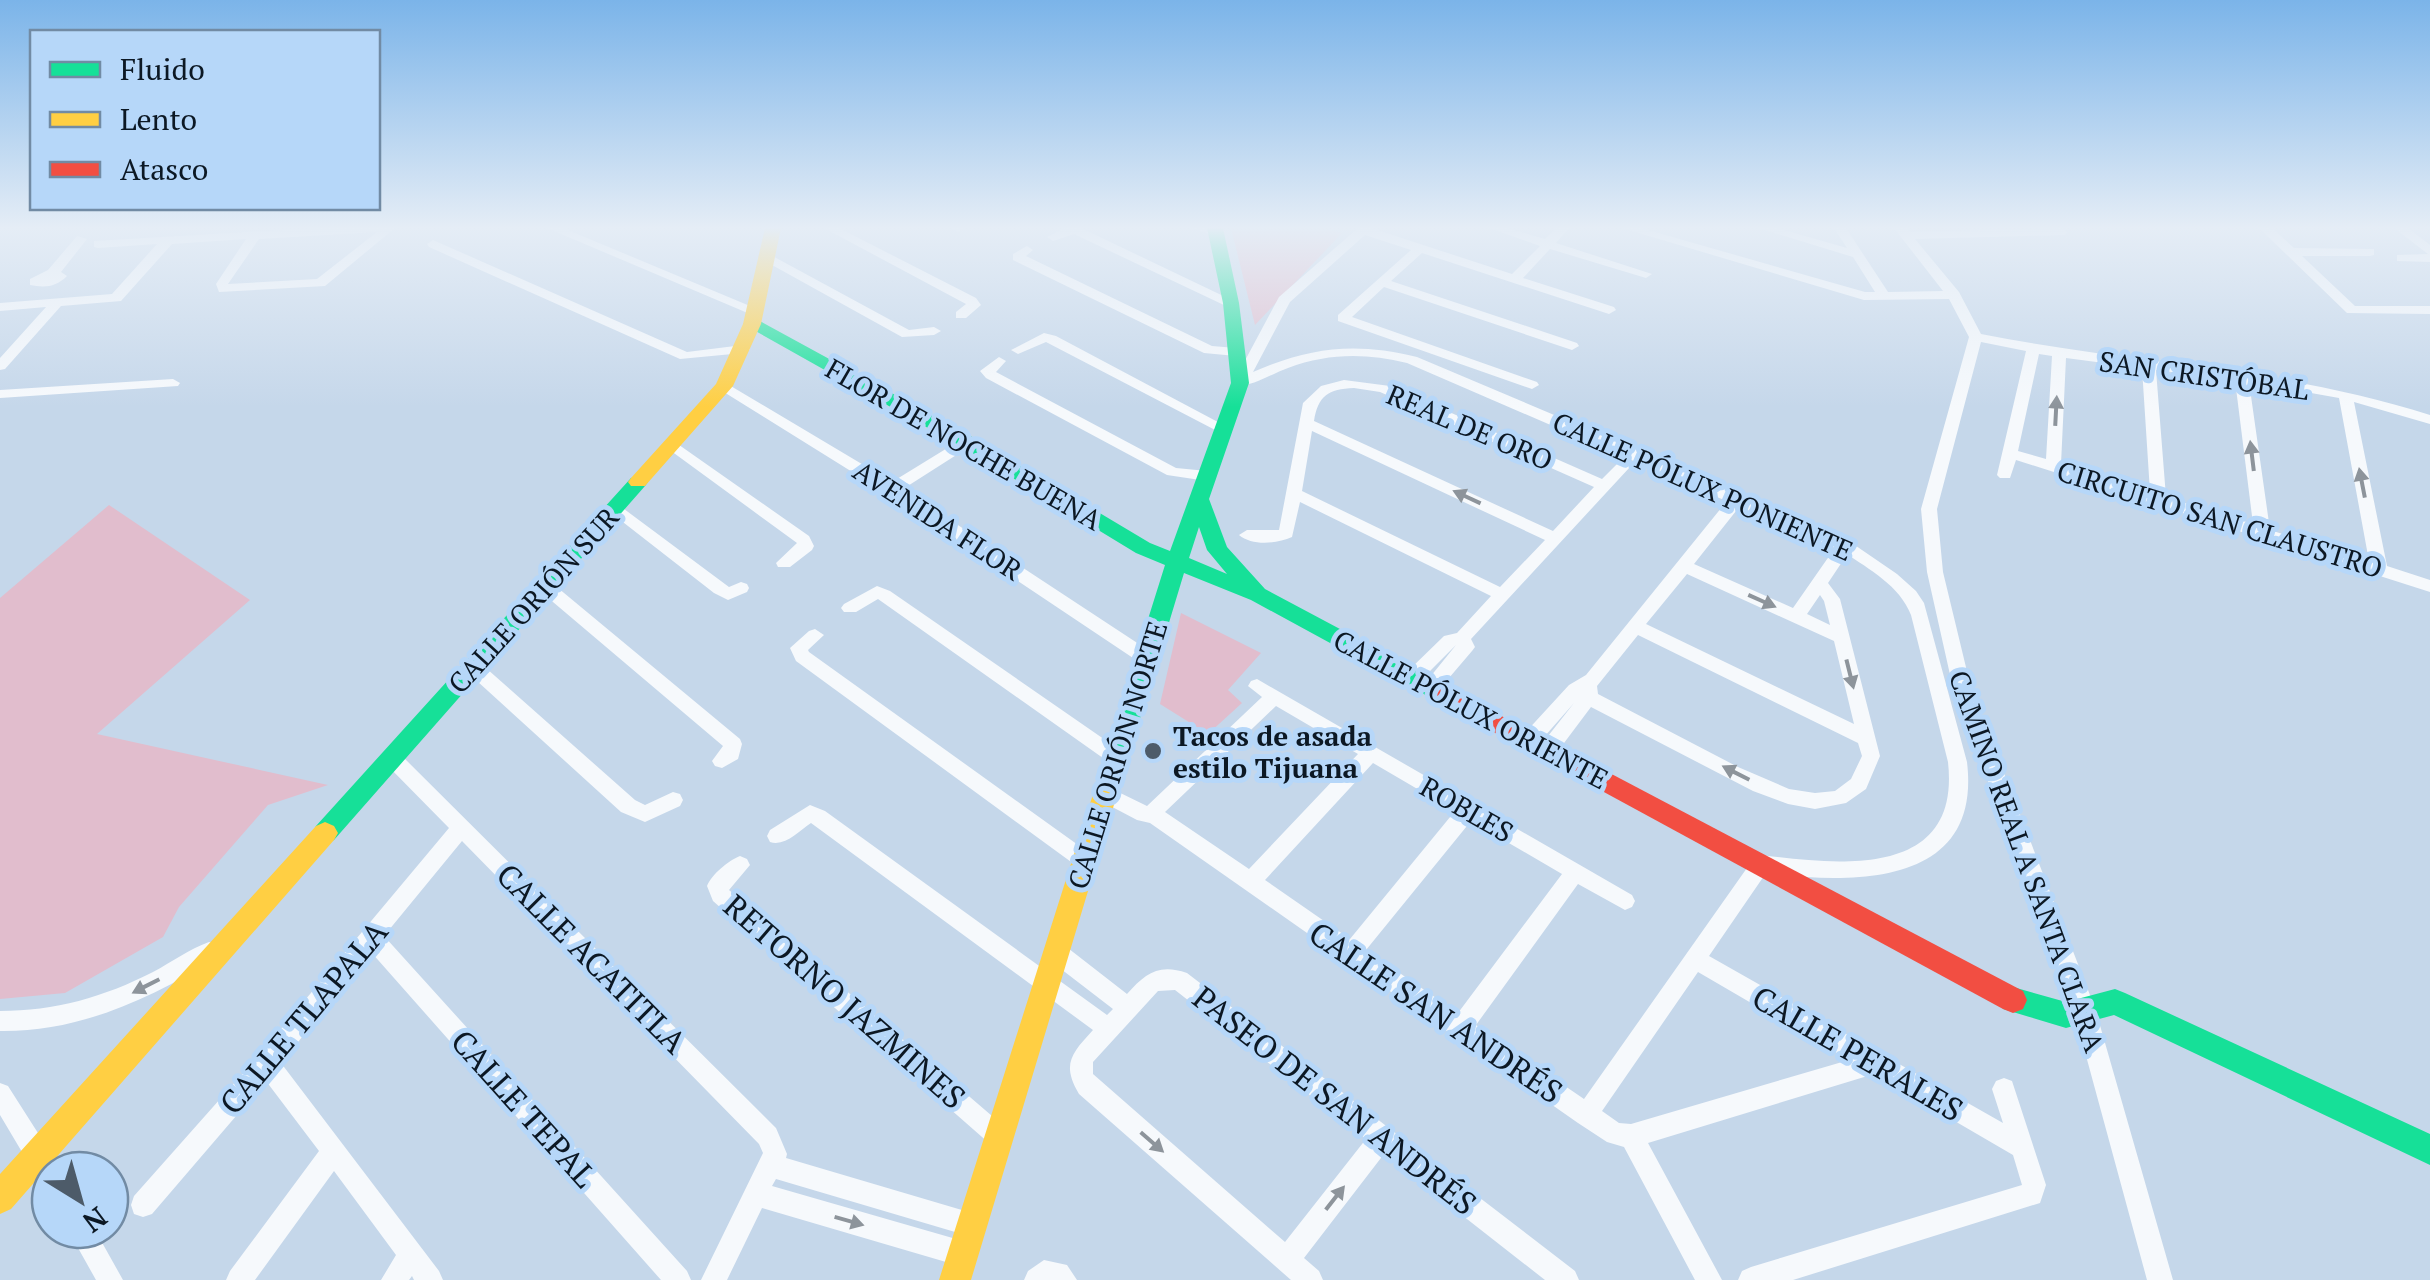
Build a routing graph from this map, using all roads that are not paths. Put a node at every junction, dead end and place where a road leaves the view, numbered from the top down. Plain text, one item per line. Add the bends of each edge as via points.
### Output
1 (41, 288) edge
2 (125, 288) edge
3 (531, 288) edge
4 (688, 288) edge
5 (760, 288) edge
6 (824, 288) edge
7 (945, 288) edge
8 (1080, 288) edge
9 (1197, 288) edge
10 (1226, 288) edge
11 (1298, 288) edge
12 (1375, 288) edge
13 (1398, 288) edge
14 (1541, 288) edge
15 (1835, 288) edge
16 (1880, 288) edge
17 (1948, 288) edge
18 (2328, 288) edge
19 (1884, 295) junction
20 (1954, 295) junction
21 (58, 303) junction
22 (1230, 303) junction
23 (26, 305) junction
24 (0, 306) edge
25 (1609, 310) dead end
26 (2430, 310) edge
27 (961, 315) dead end
28 (753, 317) junction
29 (934, 331) dead end
30 (1976, 342) junction
31 (1572, 346) dead end
32 (744, 348) junction
33 (1018, 350) dead end
34 (1236, 352) junction
35 (2059, 354) junction
36 (2032, 356) junction
37 (999, 361) dead end
38 (0, 366) edge
39 (2149, 366) junction
40 (2242, 378) junction
41 (172, 382) dead end
42 (1240, 384) junction
43 (1532, 385) dead end
44 (724, 386) junction
45 (0, 394) edge
46 (2346, 398) junction
47 (2430, 420) edge
48 (1306, 423) junction
49 (1224, 428) junction
50 (967, 442) junction
51 (672, 445) junction
52 (2010, 453) junction
53 (1622, 467) dead end
54 (2054, 467) junction
55 (2004, 475) dead end
56 (1208, 476) junction
57 (1604, 486) junction
58 (892, 489) junction
59 (1293, 494) junction
60 (1199, 499) junction
61 (2158, 500) junction
62 (616, 508) junction
63 (1728, 511) dead end
64 (2262, 532) junction
65 (1247, 535) dead end
66 (1556, 538) junction
67 (1838, 556) dead end
68 (784, 563) dead end
69 (1176, 564) junction
70 (1684, 566) junction
71 (2379, 570) junction
72 (1820, 582) junction
73 (2430, 586) edge
74 (546, 587) junction
75 (740, 588) dead end
76 (1259, 595) junction
77 (1503, 595) junction
78 (1914, 600) junction
79 (1941, 601) junction
80 (850, 608) dead end
81 (1796, 617) junction
82 (1635, 626) junction
83 (814, 635) dead end
84 (1841, 637) junction
85 (1148, 660) junction
86 (472, 666) junction
87 (1422, 682) junction
88 (1585, 689) junction
89 (1867, 740) junction
90 (1539, 745) junction
91 (1371, 753) junction
92 (392, 758) junction
93 (1117, 758) junction
94 (722, 761) dead end
95 (1107, 790) junction
96 (673, 800) dead end
97 (1468, 810) junction
98 (1154, 812) junction
99 (462, 826) junction
100 (776, 836) dead end
101 (1085, 861) junction
102 (1761, 864) junction
103 (740, 865) dead end
104 (1576, 872) junction
105 (1249, 884) junction
106 (1624, 901) dead end
107 (370, 937) junction
108 (231, 938) junction
109 (1056, 952) junction
110 (1350, 953) junction
111 (1694, 958) junction
112 (1047, 982) junction
113 (1128, 1008) junction
114 (2084, 1008) junction
115 (0, 1021) edge
116 (1460, 1028) junction
117 (1109, 1029) junction
118 (266, 1063) junction
119 (1875, 1063) junction
120 (2004, 1088) dead end
121 (0, 1094) edge
122 (1586, 1115) junction
123 (998, 1136) junction
124 (1382, 1136) junction
125 (1631, 1136) junction
126 (2022, 1148) junction
127 (35, 1150) edge
128 (58, 1150) edge
129 (2430, 1150) edge
130 (333, 1152) junction
131 (770, 1165) junction
132 (30, 1177) edge
133 (756, 1194) junction
134 (0, 1198) edge
135 (143, 1205) dead end
136 (972, 1225) junction
137 (93, 1250) edge
138 (963, 1254) junction
139 (411, 1255) junction
140 (1287, 1260) junction
141 (110, 1280) edge
142 (239, 1280) edge
143 (394, 1280) edge
144 (430, 1280) edge
145 (678, 1280) edge
146 (714, 1280) edge
147 (955, 1280) edge
148 (1037, 1280) edge
149 (1064, 1280) edge
150 (1310, 1280) edge
151 (1566, 1280) edge
152 (1709, 1280) edge
153 (1751, 1280) edge
154 (2160, 1280) edge

1 - 23 street
2 - 21 street via 116,298
3 - 32 street via 685,356
4 - 28 street, FLOR DE NOCHE BUENA
5 - 28 street, CALLE ORIÓN SUR
6 - 29 street via 906,334
7 - 27 street via 974,305
8 - 34 street via 1209,350
9 - 22 street
10 - 22 street, CALLE ORIÓN NORTE
11 - 42 street via 1284,300
12 - 43 street via 1343,318
13 - 31 street
14 - 25 street
15 - 19 street
16 - 19 street
17 - 20 street
18 - 26 street via 2352,310
19 - 20 street
20 - 30 street
21 - 23 street
21 - 38 street
22 - 34 street, CALLE ORIÓN NORTE
23 - 24 street
28 - 32 street, CALLE ORIÓN SUR
28 - 50 street, FLOR DE NOCHE BUENA
30 - 36 street, SAN CRISTÓBAL
30 - 79 street, CAMINO REAL A SANTA CLARA via 1929,509
32 - 44 street, CALLE ORIÓN SUR
33 - 49 street via 1051,339
34 - 42 street, CALLE ORIÓN NORTE
35 - 36 street, SAN CRISTÓBAL
35 - 39 street, SAN CRISTÓBAL
54 -> 35 street
36 - 52 street
37 - 56 street via 990,375 1172,472
39 - 40 street, SAN CRISTÓBAL
39 - 61 street
40 - 46 street, SAN CRISTÓBAL
64 -> 40 street
41 - 45 street
42 - 49 street, CALLE ORIÓN NORTE
42 - 78 street, CALLE PÓLUX PONIENTE via 1332,349 1412,360 1838,541
44 - 51 street, CALLE ORIÓN SUR
44 - 58 street, AVENIDA FLOR
46 - 47 street, SAN CRISTÓBAL
71 -> 46 street
48 - 57 street, REAL DE ORO via 1310,404 1324,390 1362,383
48 - 59 street, REAL DE ORO
66 -> 48 street
49 - 56 street, CALLE ORIÓN NORTE
50 - 58 street
50 - 69 street, FLOR DE NOCHE BUENA
51 - 62 street, CALLE ORIÓN SUR
51 - 68 street via 803,540 806,546
52 - 54 street, CIRCUITO SAN CLAUSTRO
52 - 55 street
53 - 57 street
54 - 61 street, CIRCUITO SAN CLAUSTRO
56 - 60 street, CALLE ORIÓN NORTE
57 - 66 street
58 - 85 street, AVENIDA FLOR
59 - 65 street, REAL DE ORO via 1283,536
59 - 77 street
60 - 69 street, CALLE ORIÓN NORTE
60 - 76 street via 1218,550
61 - 64 street, CIRCUITO SAN CLAUSTRO
62 - 74 street, CALLE ORIÓN SUR
62 - 75 street via 720,589 728,594
63 - 70 street
64 - 71 street, CIRCUITO SAN CLAUSTRO
66 - 77 street
67 - 72 street
69 - 76 street, CALLE PÓLUX ORIENTE
69 - 85 street, CALLE ORIÓN NORTE
70 -> 81 street
70 - 82 street
71 - 73 street, CIRCUITO SAN CLAUSTRO
72 - 81 street
72 - 84 street via 1832,599
74 - 86 street, CALLE ORIÓN SUR
74 - 94 street via 733,744
76 - 87 street, CALLE PÓLUX ORIENTE
77 - 87 street via 1462,638 1466,647
78 - 79 street
78 - 102 street via 1959,782 1942,834 1924,852 1869,871
79 - 114 street, CAMINO REAL A SANTA CLARA via 1962,688
80 - 93 street via 877,592 884,595
81 - 84 street
82 - 88 street
82 - 89 street
83 - 101 street via 799,648 802,656
84 -> 89 street
85 - 93 street, CALLE ORIÓN NORTE
86 - 92 street, CALLE ORIÓN SUR
86 - 96 street via 628,806 645,814
87 - 90 street, CALLE PÓLUX ORIENTE
89 -> 88 street via 1866,777 1855,790 1828,800 1798,800
88 - 90 street
90 - 102 street, CALLE PÓLUX ORIENTE
91 - 97 street, ROBLES
91 - 98 street, ROBLES via 1266,692
91 - 105 street
92 - 99 street, CALLE ACATITLA
92 - 108 street, CALLE ORIÓN SUR
93 - 95 street, CALLE ORIÓN NORTE
95 - 98 street, CALLE SAN ANDRÉS via 1144,814
95 - 101 street, CALLE ORIÓN NORTE
97 - 104 street, ROBLES
97 - 110 street
98 - 105 street, CALLE SAN ANDRÉS
99 - 107 street, CALLE TLAPALA
99 - 131 street, CALLE ACATITLA via 768,1136 775,1154
100 - 112 street via 810,813 818,817
101 - 109 street, CALLE ORIÓN NORTE
102 - 111 street
102 - 114 street, CALLE PÓLUX ORIENTE via 2020,1004 2066,1015
103 - 123 street, RETORNO JAZMINES via 717,886 720,895
104 - 106 street, ROBLES
104 - 116 street
105 - 110 street, CALLE SAN ANDRÉS
107 - 118 street, CALLE TLAPALA
107 - 145 street, CALLE TEPAL
108 -> 115 street, CALLE ORIÓN SUR via 132,994 75,1013
108 - 128 street, CALLE ORIÓN SUR
109 - 112 street, CALLE ORIÓN NORTE
109 - 113 street
110 - 116 street, CALLE SAN ANDRÉS
111 - 119 street, CALLE PERALES
111 - 122 street
112 - 117 street
112 - 123 street, CALLE ORIÓN NORTE
113 - 117 street, PASEO DE SAN ANDRÉS
113 - 124 street, PASEO DE SAN ANDRÉS via 1154,982 1179,980
114 - 129 street, CALLE PÓLUX ORIENTE via 2115,1002
114 - 154 street, CAMINO REAL A SANTA CLARA
116 - 122 street, CALLE SAN ANDRÉS
117 -> 140 street, PASEO DE SAN ANDRÉS via 1082,1058 1087,1086
118 - 130 street
118 - 135 street, CALLE TLAPALA
119 - 125 street
119 - 126 street, CALLE PERALES
120 - 126 street
121 - 127 street
122 - 125 street, CALLE SAN ANDRÉS
123 - 136 street, CALLE ORIÓN NORTE
140 -> 124 street
124 - 151 street, PASEO DE SAN ANDRÉS
125 - 152 street
126 - 153 street via 2031,1194
130 - 139 street
130 - 142 street
131 - 133 street
131 - 136 street
132 - 134 street, CALLE ORIÓN SUR
133 -> 138 street
133 - 146 street
136 - 138 street, CALLE ORIÓN NORTE
137 - 141 street
138 - 147 street, CALLE ORIÓN NORTE
139 - 143 street
139 - 144 street
140 - 150 street, PASEO DE SAN ANDRÉS
148 - 149 street via 1058,1274

